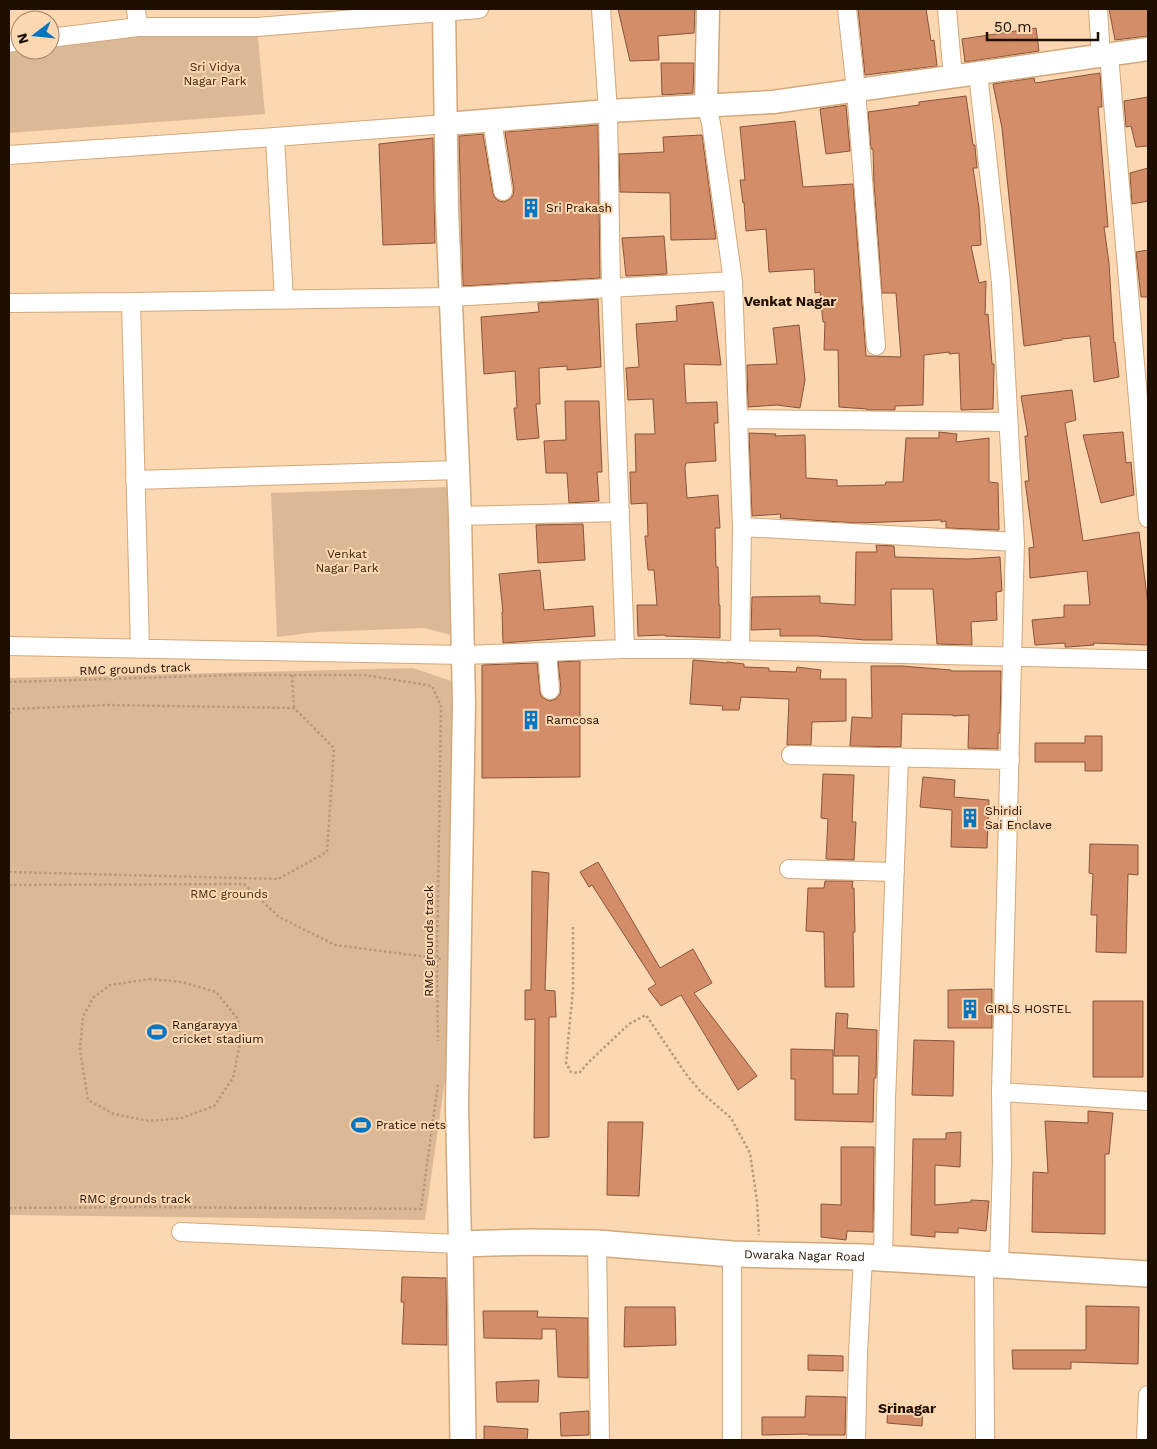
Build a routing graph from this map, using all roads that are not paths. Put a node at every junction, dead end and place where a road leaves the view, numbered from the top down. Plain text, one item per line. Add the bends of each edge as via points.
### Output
1 (136, 9) edge
2 (479, 9) edge
3 (601, 9) edge
4 (708, 9) edge
5 (723, 9) edge
6 (847, 9) edge
7 (947, 9) edge
8 (1098, 9) edge
9 (444, 10) edge
10 (138, 27) junction
11 (60, 37) edge
12 (1148, 49) edge
13 (1105, 55) junction
14 (978, 73) junction
15 (953, 76) junction
16 (856, 90) junction
17 (608, 111) junction
18 (712, 111) junction
19 (492, 120) junction
20 (446, 124) junction
21 (276, 137) junction
22 (9, 155) edge
23 (503, 191) dead end
24 (733, 281) junction
25 (612, 287) junction
26 (451, 297) junction
27 (284, 300) junction
28 (130, 302) junction
29 (9, 304) edge
30 (876, 346) dead end
31 (738, 419) junction
32 (1008, 422) junction
33 (458, 470) junction
34 (135, 480) junction
35 (620, 512) junction
36 (460, 516) junction
37 (1148, 518) edge
38 (742, 527) junction
39 (1015, 542) junction
40 (9, 646) edge
41 (140, 649) junction
42 (625, 649) junction
43 (740, 650) junction
44 (547, 652) junction
45 (463, 655) junction
46 (1012, 657) junction
47 (1148, 660) edge
48 (550, 690) dead end
49 (791, 755) dead end
50 (899, 757) junction
51 (1010, 760) junction
52 (789, 869) dead end
53 (895, 872) junction
54 (1001, 1092) junction
55 (1148, 1100) edge
56 (181, 1232) dead end
57 (597, 1243) junction
58 (460, 1244) junction
59 (732, 1254) junction
60 (873, 1258) junction
61 (992, 1265) junction
62 (1148, 1274) edge
63 (1148, 1395) edge
64 (463, 1440) edge
65 (600, 1440) edge
66 (732, 1440) edge
67 (856, 1440) edge
68 (986, 1440) edge
69 (1146, 1440) edge

1 - 10 street
2 - 9 street
3 - 17 street
4 - 18 street
5 - 18 street
6 - 16 street
7 - 15 street
8 - 13 street
9 - 10 street via 257,27
9 - 20 street
10 - 11 street
12 - 13 street
13 - 14 street
13 - 37 street
14 - 15 street
14 - 32 street via 1000,283
15 - 16 street
16 - 18 street
16 - 30 street
17 - 18 street
17 - 19 street
17 - 25 street
18 - 24 street
19 - 20 street
19 - 23 street
20 - 21 street
20 - 26 street
21 - 22 street
21 - 27 street
24 - 25 street
24 - 31 street
25 - 26 street
25 - 35 street
26 - 27 street
26 - 33 street
27 - 28 street
28 - 29 street
28 - 34 street
31 - 32 street
31 - 38 street
32 - 39 street
33 - 34 street
33 - 36 street
34 - 41 street
35 - 36 street
35 - 42 street
36 - 45 street
38 - 39 street
38 - 43 street
39 - 46 street
40 - 41 street
41 - 45 street
42 - 43 street
42 - 44 street
43 - 46 street
44 - 45 street
44 - 48 street
45 - 58 street via 456,1106
46 - 47 street
46 - 51 street
49 - 50 street
50 - 51 street
50 - 53 street
51 - 54 street
52 - 53 street
53 - 60 street via 886,1100
54 - 55 street
54 - 61 street via 1002,1162
56 - 58 street
57 - 58 main road, Dwaraka Nagar Road
57 - 59 main road, Dwaraka Nagar Road
57 - 65 street
58 - 64 main road
59 - 60 main road, Dwaraka Nagar Road
59 - 66 street
60 - 61 main road, Dwaraka Nagar Road
60 - 67 street via 858,1354
61 - 62 main road, Dwaraka Nagar Road
61 - 68 street
63 - 69 street

